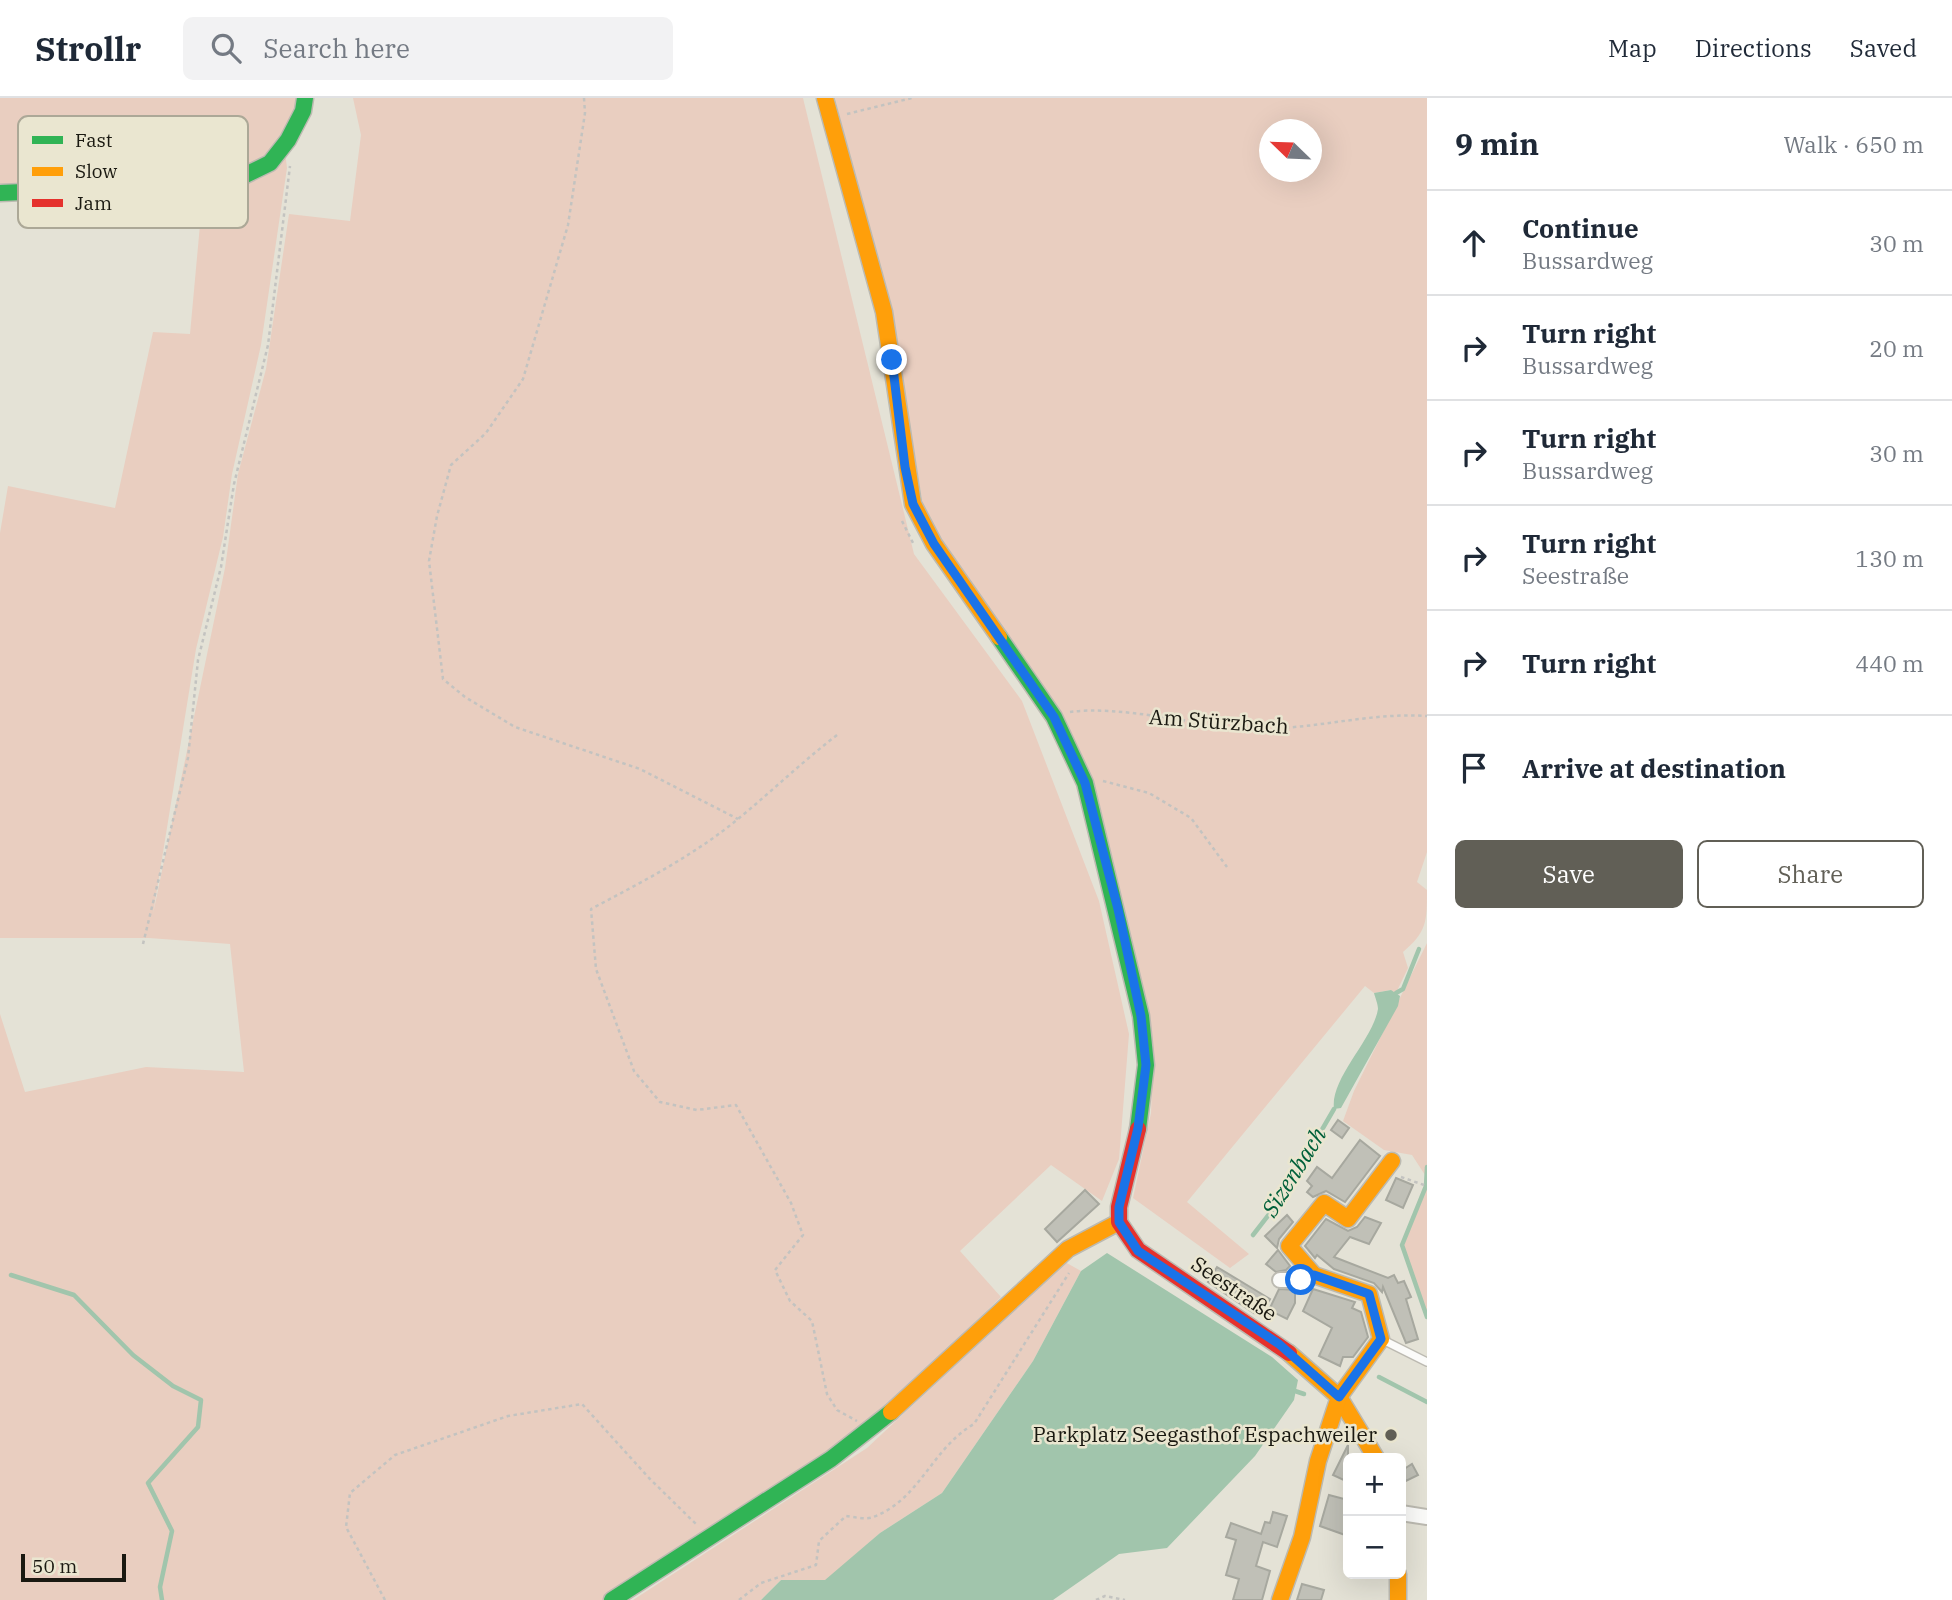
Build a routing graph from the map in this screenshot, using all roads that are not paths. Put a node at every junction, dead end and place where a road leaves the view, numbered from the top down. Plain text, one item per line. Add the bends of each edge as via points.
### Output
1 (304, 98) edge
2 (825, 98) edge
3 (248, 174) edge
4 (18, 192) edge
5 (0, 193) edge
6 (1389, 1166) road end
7 (1119, 1222) junction
8 (1314, 1275) junction
9 (1280, 1280) dead end
10 (1381, 1339) junction
11 (1426, 1361) edge
12 (1339, 1397) junction
13 (1373, 1453) edge
14 (1406, 1514) edge
15 (1427, 1517) edge
16 (1398, 1579) edge
17 (612, 1600) edge
18 (1280, 1600) edge
19 (1398, 1600) edge

1 - 3 street via 303,111 289,138 270,163
2 - 7 street via 884,312 913,504 934,544 1054,717 1085,783 1118,909 1141,1016 1146,1065
4 - 5 street
6 - 8 street via 1348,1219 1324,1203 1289,1246
7 - 12 street, Seestraße via 1138,1251 1279,1344
7 - 17 street via 1068,1249 873,1428
8 - 9 street
8 - 10 street via 1369,1294
10 - 11 lane
10 - 12 street
12 - 13 street, Seestraße
12 - 18 street via 1318,1461 1302,1537
14 - 15 street
16 - 19 street

